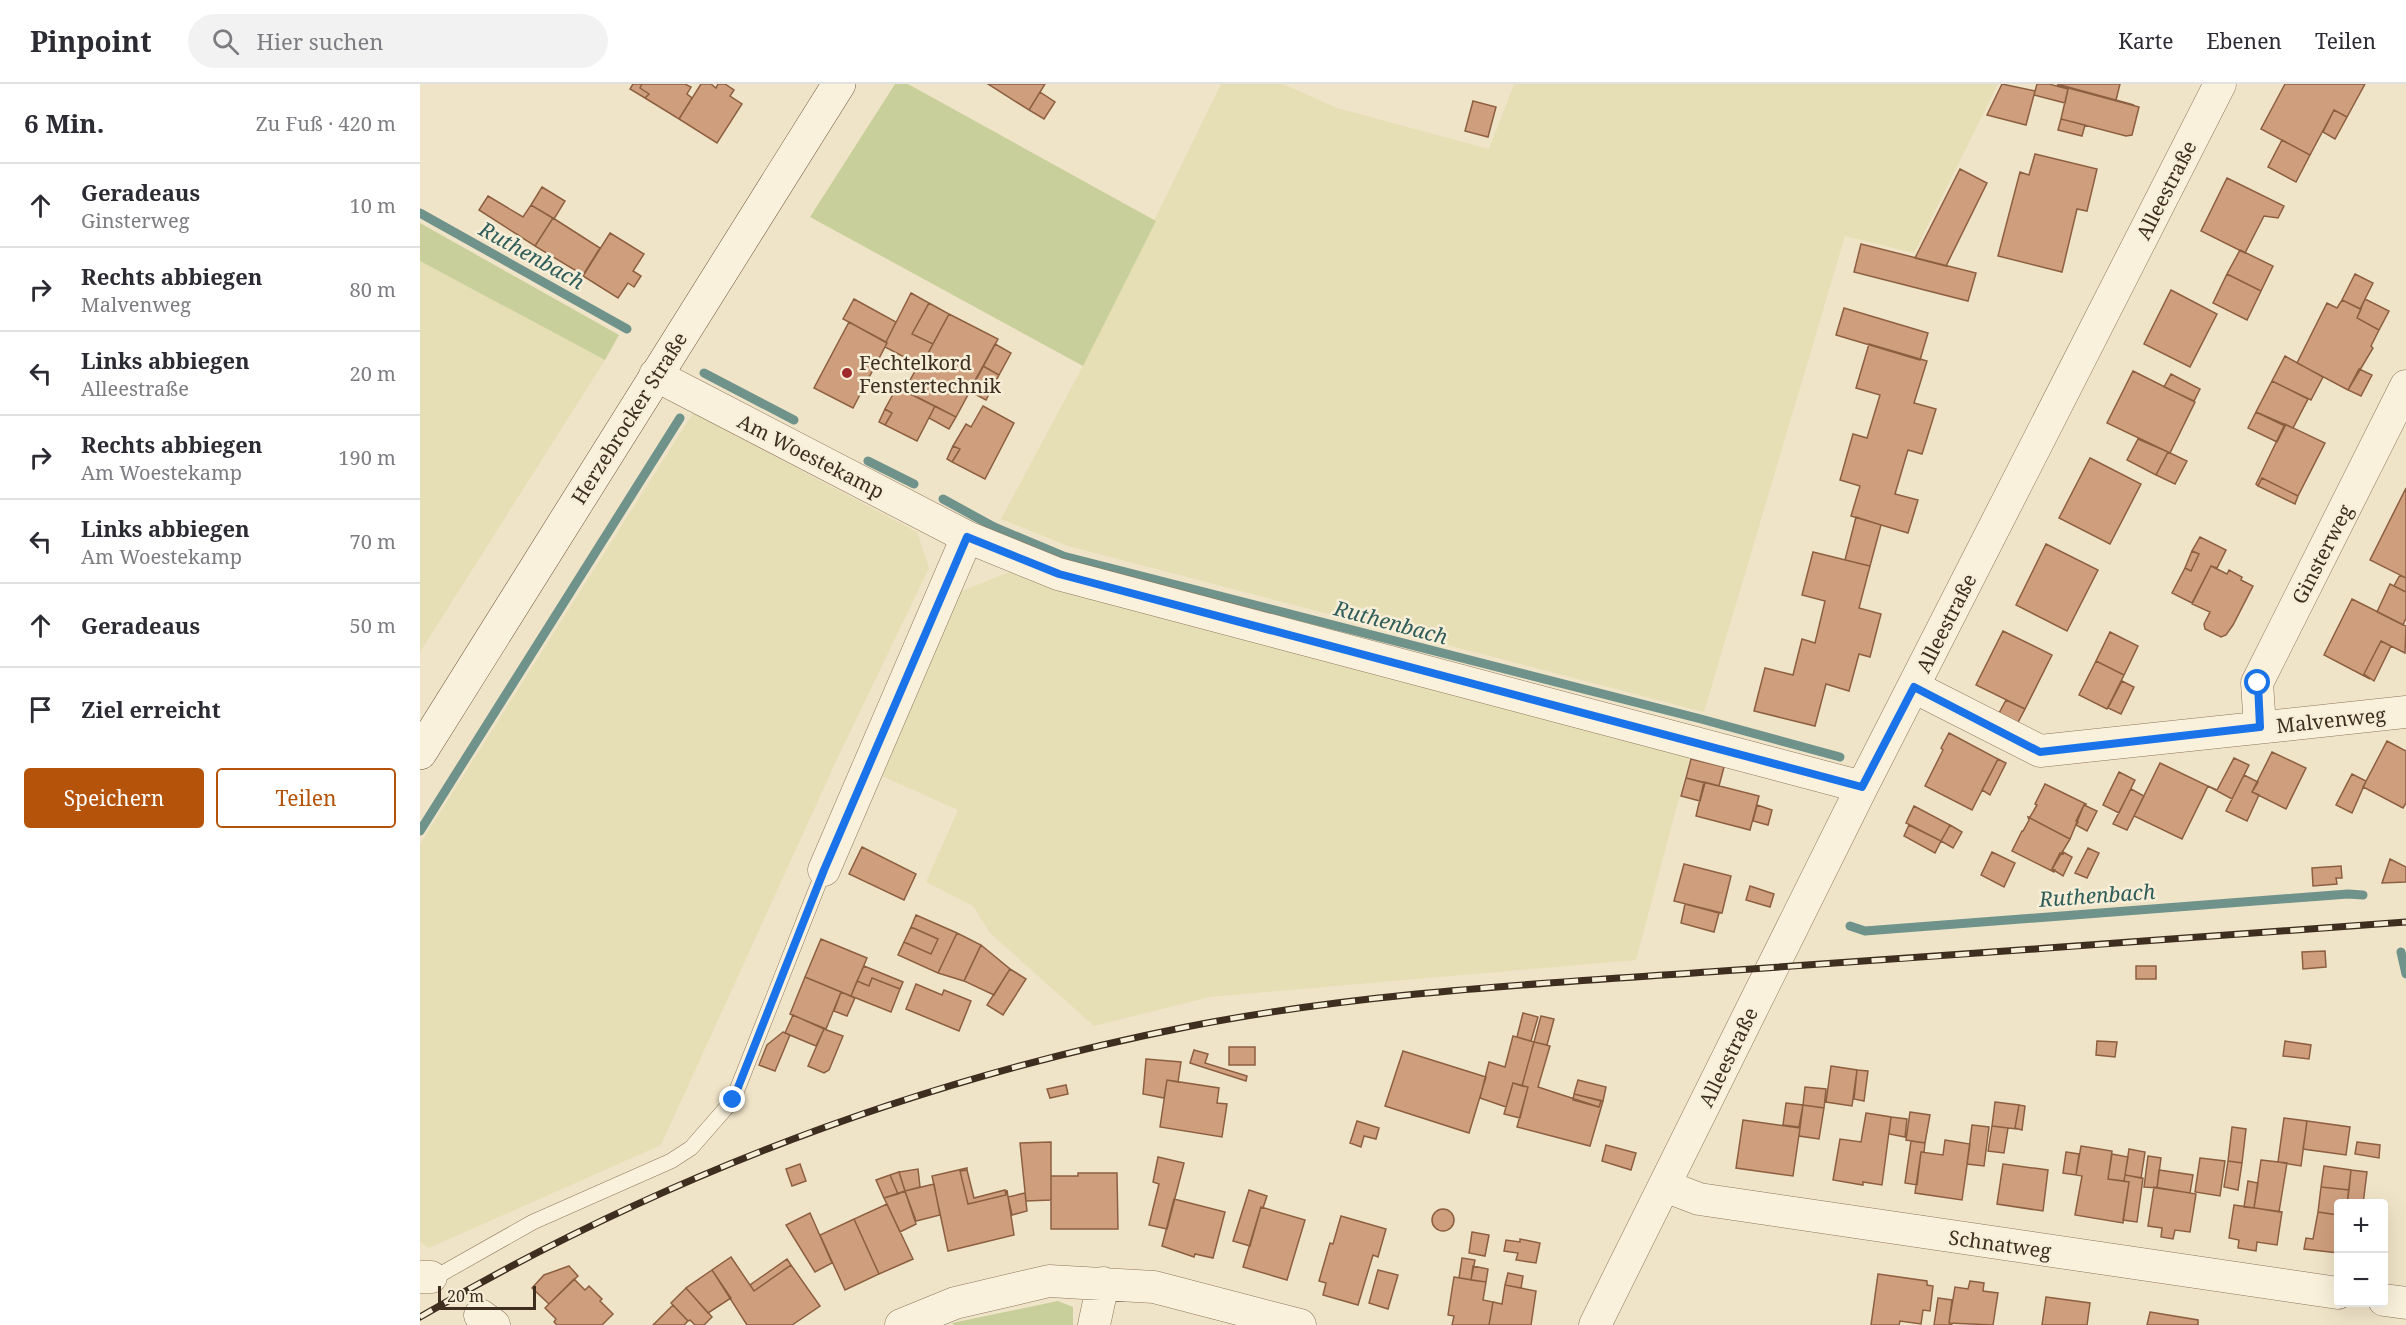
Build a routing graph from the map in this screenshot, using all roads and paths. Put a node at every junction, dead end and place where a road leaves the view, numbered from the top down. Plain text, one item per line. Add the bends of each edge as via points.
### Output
1 (839, 84) edge
2 (2220, 84) edge
3 (656, 375) junction
4 (2406, 386) edge
5 (967, 537) junction
6 (1914, 687) junction
7 (2406, 712) edge
8 (2260, 727) junction
9 (420, 753) edge
10 (1862, 787) junction
11 (824, 870) joint
12 (1665, 1186) junction
13 (426, 1277) edge
14 (1103, 1283) junction
15 (2334, 1292) edge
16 (2388, 1301) edge
17 (2406, 1303) edge
18 (901, 1325) edge
19 (1094, 1325) edge
20 (1300, 1325) edge
21 (1595, 1325) edge

1 - 3 main road, Herzebrocker Straße
2 - 6 street, Alleestraße
3 - 5 street, Am Woestekamp
3 - 9 main road, Herzebrocker Straße
4 - 8 street, Ginsterweg via 2258,683
5 - 10 street, Am Woestekamp via 1059,574
5 - 11 street
6 - 8 street, Malvenweg via 2040,752
6 - 10 street, Alleestraße
7 - 8 street, Malvenweg
10 - 12 street, Alleestraße
11 - 13 lane via 733,1100 691,1148 671,1161 533,1222 441,1274
12 - 15 street, Schnatweg via 1710,1201
12 - 21 street, Alleestraße
14 - 18 street via 1049,1281 956,1303
14 - 19 street
14 - 20 street via 1154,1287
16 - 17 street

